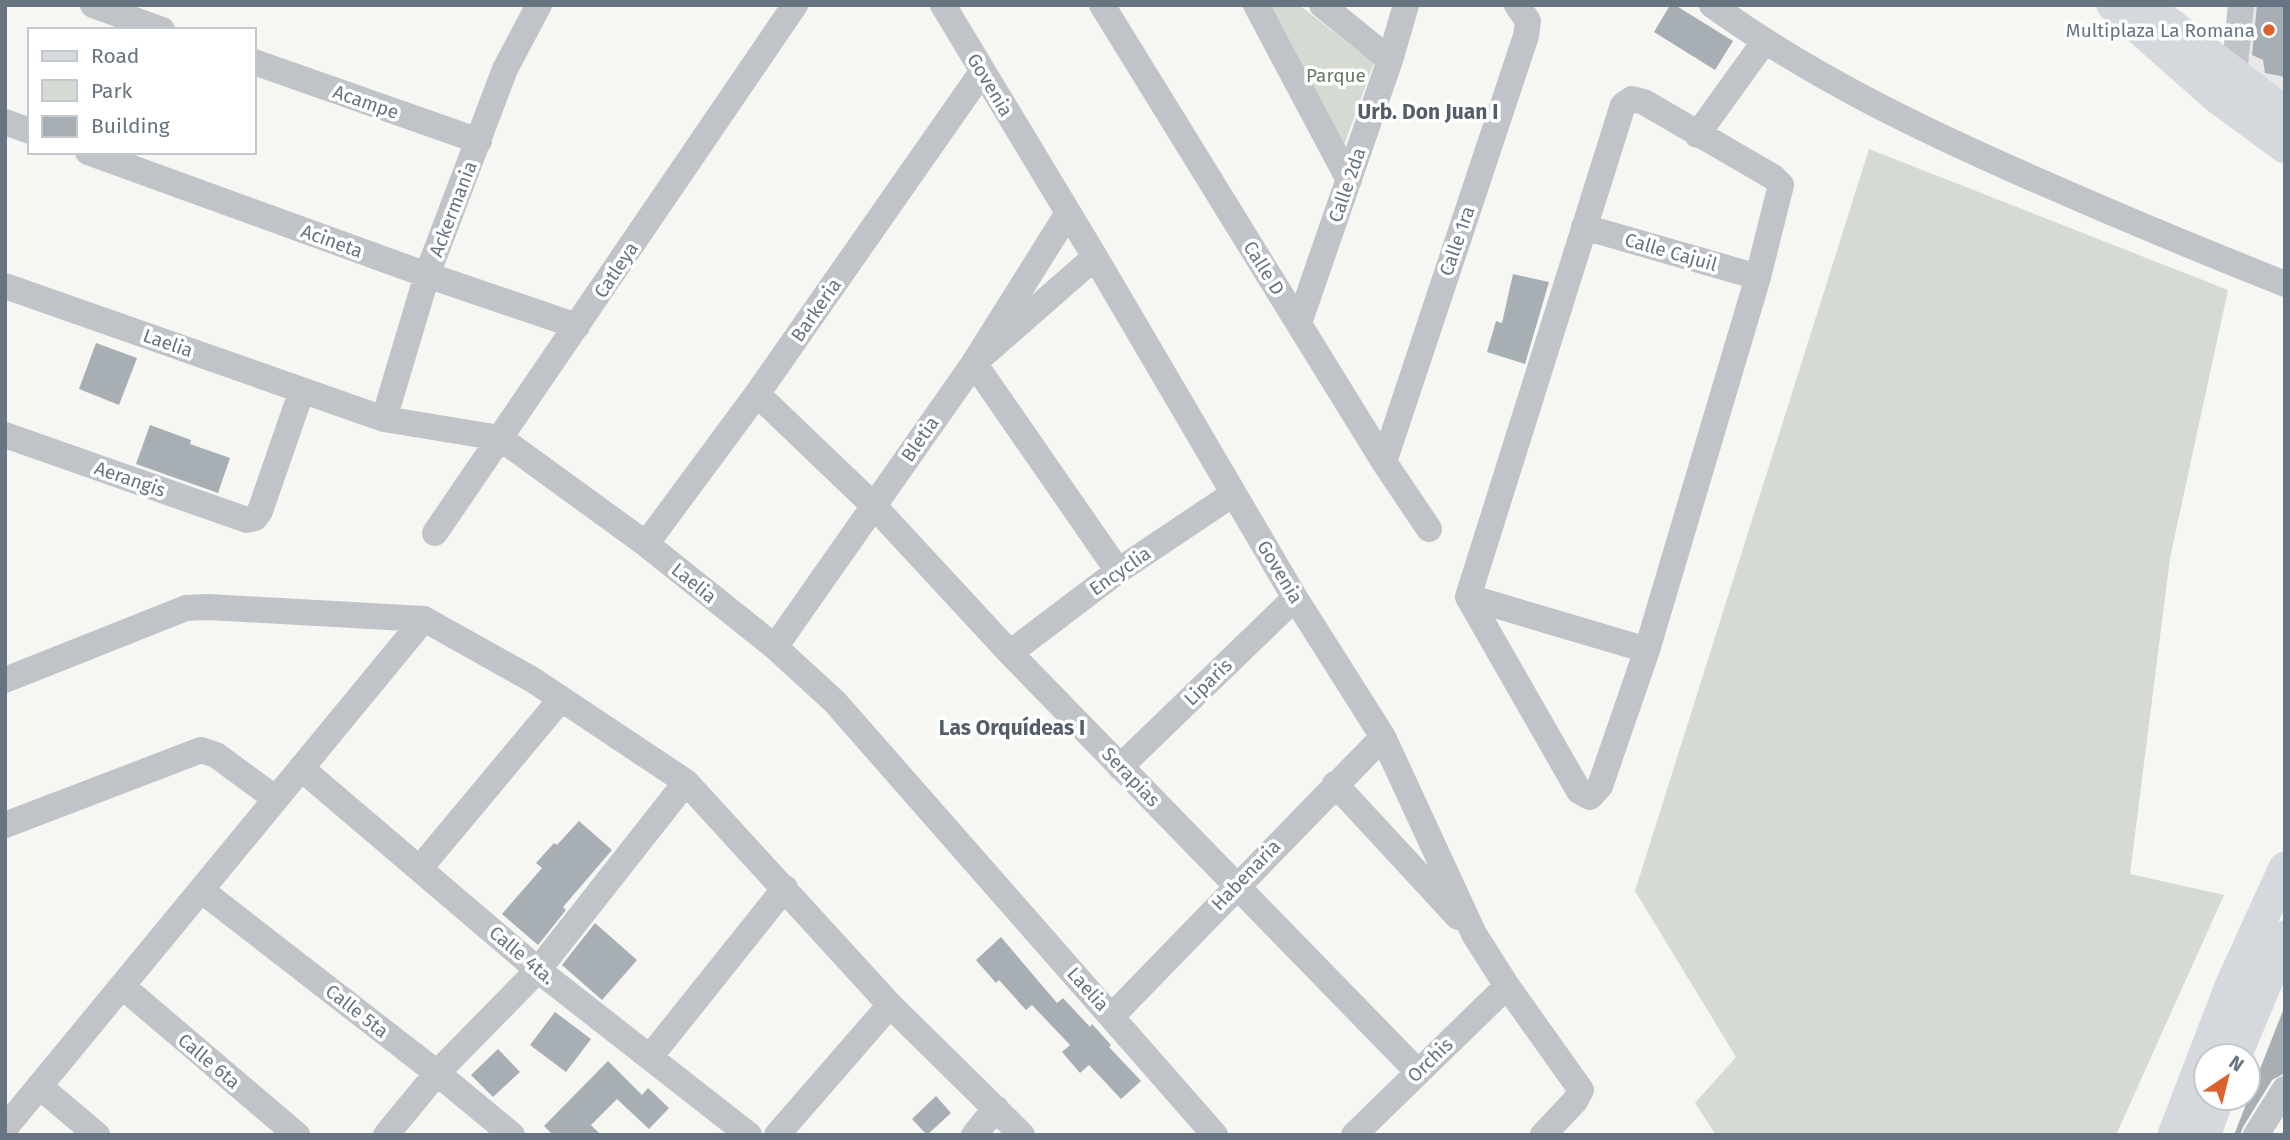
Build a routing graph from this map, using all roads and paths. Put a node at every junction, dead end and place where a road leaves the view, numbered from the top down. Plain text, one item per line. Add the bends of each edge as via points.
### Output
1 (93, 5) edge
2 (539, 5) edge
3 (795, 5) edge
4 (943, 5) edge
5 (1102, 5) edge
6 (1256, 5) edge
7 (1322, 5) edge
8 (1406, 5) edge
9 (2113, 5) edge
10 (2241, 5) edge
11 (2154, 8) edge
12 (1726, 9) edge
13 (1522, 13) edge
14 (156, 28) edge
15 (1764, 42) junction
16 (1390, 60) junction
17 (256, 63) edge
18 (982, 72) junction
19 (2234, 75) junction
20 (2285, 113) edge
21 (5, 122) edge
22 (28, 130) edge
23 (1697, 135) junction
24 (479, 141) junction
25 (2285, 147) edge
26 (94, 154) edge
27 (1349, 180) junction
28 (1068, 213) junction
29 (1584, 227) junction
30 (1095, 257) junction
31 (427, 275) junction
32 (1758, 277) junction
33 (2285, 285) edge
34 (5, 286) edge
35 (1299, 323) junction
36 (577, 326) junction
37 (974, 363) junction
38 (302, 390) junction
39 (757, 394) junction
40 (384, 419) junction
41 (5, 435) edge
42 (500, 438) junction
43 (1384, 462) junction
44 (1233, 494) junction
45 (873, 505) junction
46 (1429, 529) dead end
47 (435, 533) dead end
48 (646, 544) junction
49 (1118, 571) junction
50 (1468, 597) junction
51 (1295, 598) junction
52 (424, 619) junction
53 (775, 647) junction
54 (1647, 650) junction
55 (1010, 653) junction
56 (5, 680) edge
57 (561, 699) junction
58 (1383, 737) junction
59 (1120, 766) junction
60 (301, 768) junction
61 (686, 782) junction
62 (1335, 784) junction
63 (276, 799) junction
64 (5, 825) edge
65 (419, 868) junction
66 (2285, 868) edge
67 (1236, 885) junction
68 (785, 888) junction
69 (201, 890) junction
70 (1474, 934) junction
71 (2285, 937) edge
72 (538, 970) junction
73 (121, 986) junction
74 (1507, 986) junction
75 (890, 1004) junction
76 (1112, 1016) junction
77 (2241, 1042) edge
78 (650, 1057) junction
79 (1417, 1071) junction
80 (437, 1073) junction
81 (39, 1086) junction
82 (2285, 1088) edge
83 (996, 1108) junction
84 (2213, 1112) edge
85 (5, 1128) edge
86 (2268, 1130) edge
87 (97, 1135) edge
88 (297, 1135) edge
89 (386, 1135) edge
90 (512, 1135) edge
91 (749, 1135) edge
92 (777, 1135) edge
93 (974, 1135) edge
94 (1022, 1135) edge
95 (1215, 1135) edge
96 (1354, 1135) edge
97 (1543, 1135) edge
98 (2174, 1135) edge
99 (2204, 1135) edge

1 - 14 street
2 - 24 street, Ackermania via 505,69
3 - 36 street, Catleya
4 - 18 street, Govenia
5 - 35 street, Calle D
6 - 27 street
7 - 16 street
8 - 16 street, Calle 2da
9 - 25 main road via 2217,97
10 - 19 street
11 - 19 main road
12 - 15 street
13 - 43 street, Calle 1ra via 1528,28 1522,49
15 - 23 street
15 - 33 street via 1891,114
16 - 27 street, Calle 2da
17 - 24 street, Acampe
18 - 28 street, Govenia
18 - 39 street, Barkeria
19 - 20 main road
21 - 22 street
23 - 29 street via 1644,102 1632,99 1623,106
23 - 32 street via 1781,185
24 - 31 street, Ackermania
26 - 31 street, Acineta
27 - 35 street, Calle 2da
28 - 30 street, Govenia
28 - 37 street
29 - 32 street, Calle Cajuil
29 - 50 street
30 - 37 street, Bletia
30 - 44 street, Govenia
31 - 36 street, Acineta
31 - 40 street, Ackermania
32 - 54 street
34 - 38 street, Laelia
35 - 43 street, Calle D
36 - 42 street, Catleya
37 - 45 street, Bletia
37 - 49 street
38 - 40 street, Laelia
38 - 41 street, Aerangis via 260,511 247,520
39 - 45 street, Serapias
39 - 48 street, Barkeria
40 - 42 street, Laelia
42 - 47 street, Catleya
42 - 48 street, Laelia
43 - 46 street, Calle D
44 - 49 street, Encyclia
44 - 51 street, Govenia
45 - 53 street, Bletia
45 - 55 street, Serapias
48 - 53 street, Laelia
49 - 55 street, Encyclia
50 - 54 street
50 - 54 street via 1579,791 1590,797 1600,786
51 - 58 street, Govenia
51 - 59 street, Liparis
52 - 56 street via 186,608
52 - 57 street
52 - 60 street
53 - 76 street, Laelia via 835,702
55 - 59 street, Serapias
57 - 61 street
57 - 65 street
58 - 62 street, Habenaria
58 - 70 street, Govenia
59 - 67 street, Serapias
60 - 63 street
60 - 65 street, Calle 4ta.
61 - 68 street
61 - 72 street
62 - 67 street, Habenaria
62 - 70 street
63 - 64 street via 216,755 201,750
63 - 69 street
65 - 72 street, Calle 4ta.
66 - 98 main road via 2232,984
67 - 76 street, Habenaria
67 - 79 street, Serapias
68 - 75 street
68 - 78 street
69 - 73 street
69 - 80 street, Calle 5ta
70 - 74 street, Govenia
71 - 77 main road
72 - 78 street, Calle 4ta.
72 - 80 street
73 - 81 street
73 - 88 street, Calle 6ta
74 - 79 street, Orchis
74 - 97 street, Govenia via 1581,1090
75 - 83 street
75 - 92 street
76 - 95 street, Laelia
78 - 91 street, Calle 4ta.
79 - 96 street, Orchis
80 - 89 street
80 - 90 street, Calle 5ta
81 - 85 street
81 - 87 street
82 - 86 street
83 - 93 street
83 - 94 street
84 - 99 main road

